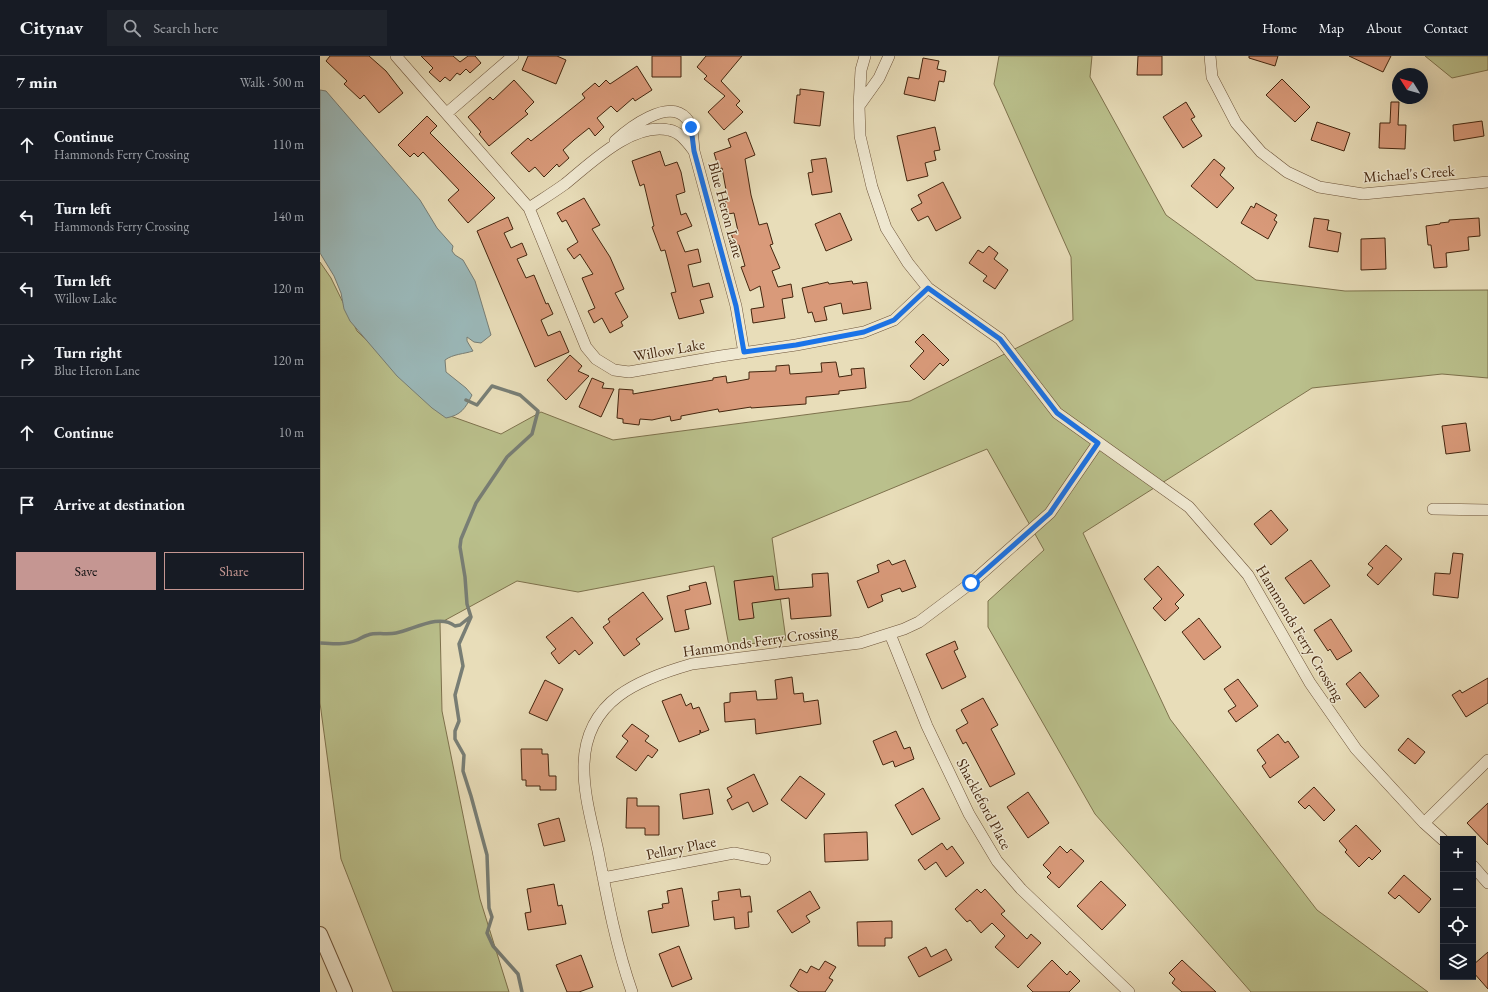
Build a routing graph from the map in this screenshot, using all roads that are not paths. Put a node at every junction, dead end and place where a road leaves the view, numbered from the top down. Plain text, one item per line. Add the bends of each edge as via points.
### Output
1 (396, 56) edge
2 (513, 56) edge
3 (865, 56) edge
4 (889, 56) edge
5 (1210, 56) edge
6 (859, 106) junction
7 (447, 113) junction
8 (609, 147) junction
9 (694, 151) junction
10 (1488, 182) edge
11 (529, 208) junction
12 (928, 288) junction
13 (744, 352) junction
14 (1098, 443) junction
15 (1433, 509) dead end
16 (1488, 510) edge
17 (890, 634) junction
18 (1488, 760) edge
19 (1424, 823) junction
20 (1440, 837) edge
21 (765, 859) dead end
22 (1476, 869) edge
23 (603, 878) junction
24 (1488, 883) edge
25 (320, 934) edge
26 (344, 992) edge
27 (632, 992) edge
28 (1129, 992) edge

1 - 7 street, Willow Lake
2 - 7 street
3 - 6 street, Hammonds Ferry Crossing via 861,70
4 - 6 street
5 - 10 street, Michael's Creek via 1212,77 1236,123 1261,152 1288,172 1319,187 1363,194
6 - 12 street, Hammonds Ferry Crossing via 860,136 886,228 908,263
7 - 11 street, Willow Lake
8 - 9 street, Blue Heron Lane via 641,132 669,129 678,133
8 - 9 street via 629,128 646,118 673,111 687,118
8 - 11 street, Blue Heron Lane via 564,185
9 - 13 street, Blue Heron Lane via 736,306
11 - 13 street, Willow Lake via 586,347 596,359 614,370 629,372
12 - 13 street, Willow Lake via 894,320 864,332
12 - 14 street, Hammonds Ferry Crossing via 1000,339 1057,413
14 - 17 street, Hammonds Ferry Crossing via 1050,513 936,610 904,629
14 - 19 street, Hammonds Ferry Crossing via 1189,507 1248,575 1310,683 1356,749
15 - 16 street
17 - 23 street, Hammonds Ferry Crossing via 860,643 692,664 637,683 616,697 594,725 584,765
17 - 28 street, Shackleford Place via 927,726 969,814 994,857 1021,889
18 - 19 street
19 - 20 street, Hammonds Ferry Crossing
21 - 23 street, Pellary Place via 734,853
22 - 24 street
23 - 27 street, Hammonds Ferry Crossing via 621,957
25 - 26 street

